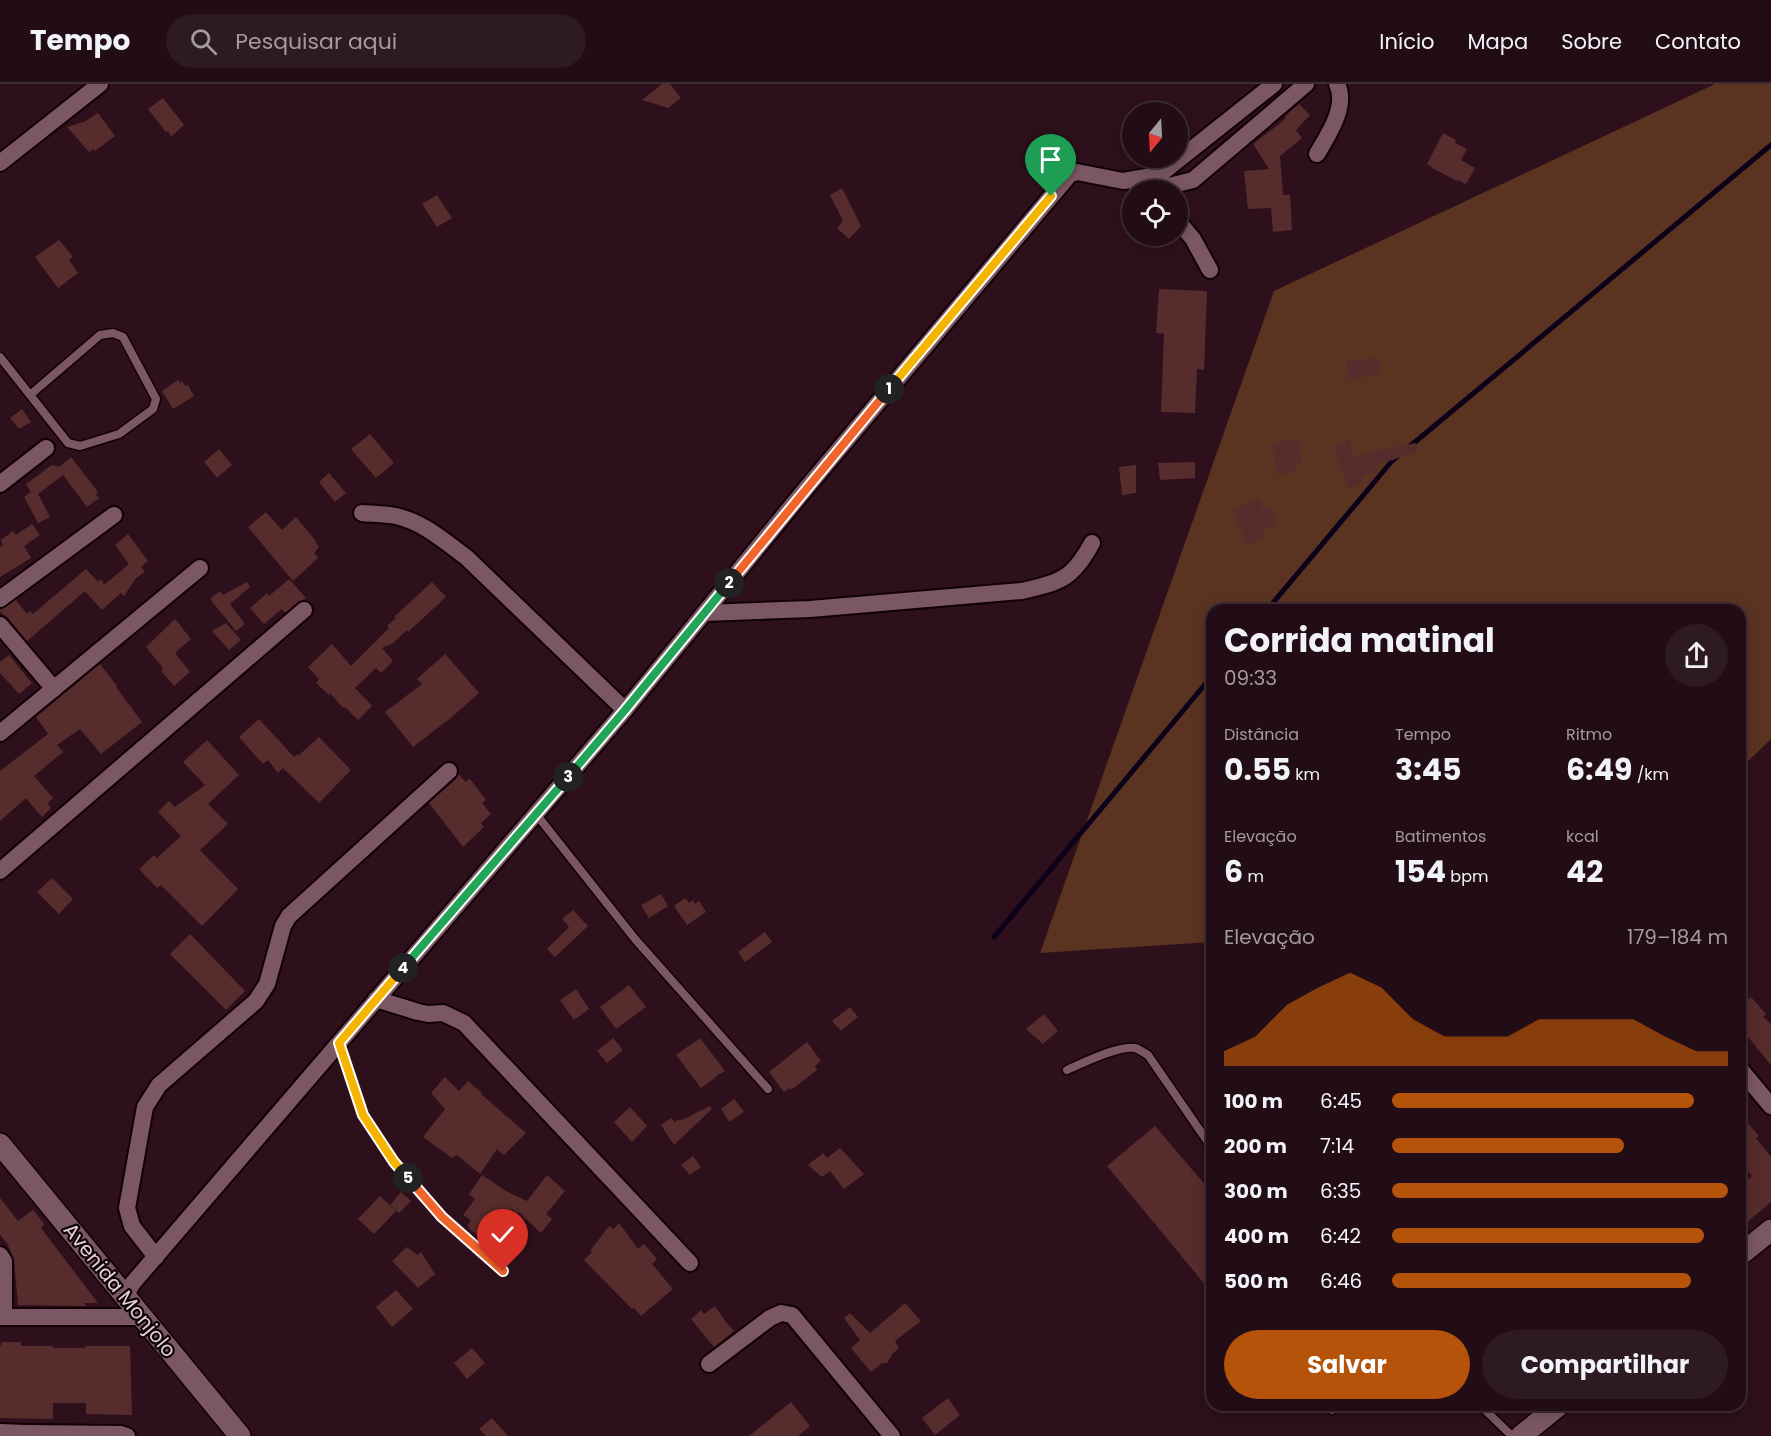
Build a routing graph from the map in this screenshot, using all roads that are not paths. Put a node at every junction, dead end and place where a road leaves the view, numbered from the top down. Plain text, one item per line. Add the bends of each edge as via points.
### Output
1 (100, 84) edge
2 (1274, 84) edge
3 (1306, 84) edge
4 (1337, 84) edge
5 (1317, 154) dead end
6 (0, 163) edge
7 (1145, 180) edge
8 (1188, 181) edge
9 (1122, 185) edge
10 (1188, 235) edge
11 (1210, 270) dead end
12 (0, 357) edge
13 (30, 395) junction
14 (46, 448) dead end
15 (0, 484) edge
16 (362, 513) dead end
17 (114, 515) dead end
18 (1092, 543) dead end
19 (200, 568) dead end
20 (0, 599) edge
21 (304, 610) dead end
22 (704, 613) junction
23 (0, 625) edge
24 (54, 689) junction
25 (625, 710) junction
26 (0, 734) edge
27 (448, 771) dead end
28 (536, 813) junction
29 (0, 871) edge
30 (376, 999) junction
31 (339, 1043) junction
32 (1067, 1070) dead end
33 (1746, 1076) edge
34 (768, 1089) dead end
35 (1771, 1106) edge
36 (1206, 1139) edge
37 (0, 1144) edge
38 (1771, 1230) edge
39 (1746, 1250) edge
40 (0, 1255) edge
41 (156, 1257) junction
42 (690, 1263) dead end
43 (503, 1271) dead end
44 (125, 1298) junction
45 (2, 1316) edge
46 (142, 1317) junction
47 (708, 1364) dead end
48 (1486, 1411) edge
49 (1552, 1411) edge
50 (0, 1432) edge
51 (25, 1435) edge
52 (127, 1436) edge
53 (240, 1436) edge
54 (892, 1436) edge
55 (1512, 1436) edge
56 (1521, 1436) edge

1 - 6 street
2 - 7 street via 1163,172
3 - 8 street
4 - 5 street via 1339,107
9 - 22 street via 1077,172 1070,174
10 - 11 street
12 - 13 lane
13 - 13 lane via 100,335 113,333 123,337 156,399 153,409 119,434 80,446 68,443
14 - 15 street
16 - 25 street via 395,516 442,539 466,557
17 - 20 street
18 - 22 street via 1071,573 1050,584 1022,591 810,609
19 - 24 street
21 - 29 street
22 - 25 street
23 - 24 street
24 - 26 street
25 - 28 street
27 - 41 street via 289,916 267,984 256,1001 159,1085 145,1107 128,1208 132,1226
28 - 30 street
28 - 34 lane via 636,939
30 - 31 street
30 - 42 street via 418,1012 443,1013 464,1023
31 - 41 street
31 - 43 lane via 363,1115 394,1162 442,1217
32 - 36 lane via 1117,1050 1134,1048 1148,1055
33 - 35 street
37 - 44 street, Avenida Monjolo
38 - 39 street
40 - 45 street via 4,1261
41 - 44 street
44 - 46 street, Avenida Monjolo
45 - 46 street
46 - 53 street, Avenida Monjolo
47 - 54 street via 770,1318 781,1312 792,1315
48 - 55 lane
49 - 56 street
50 - 51 street
51 - 52 street

